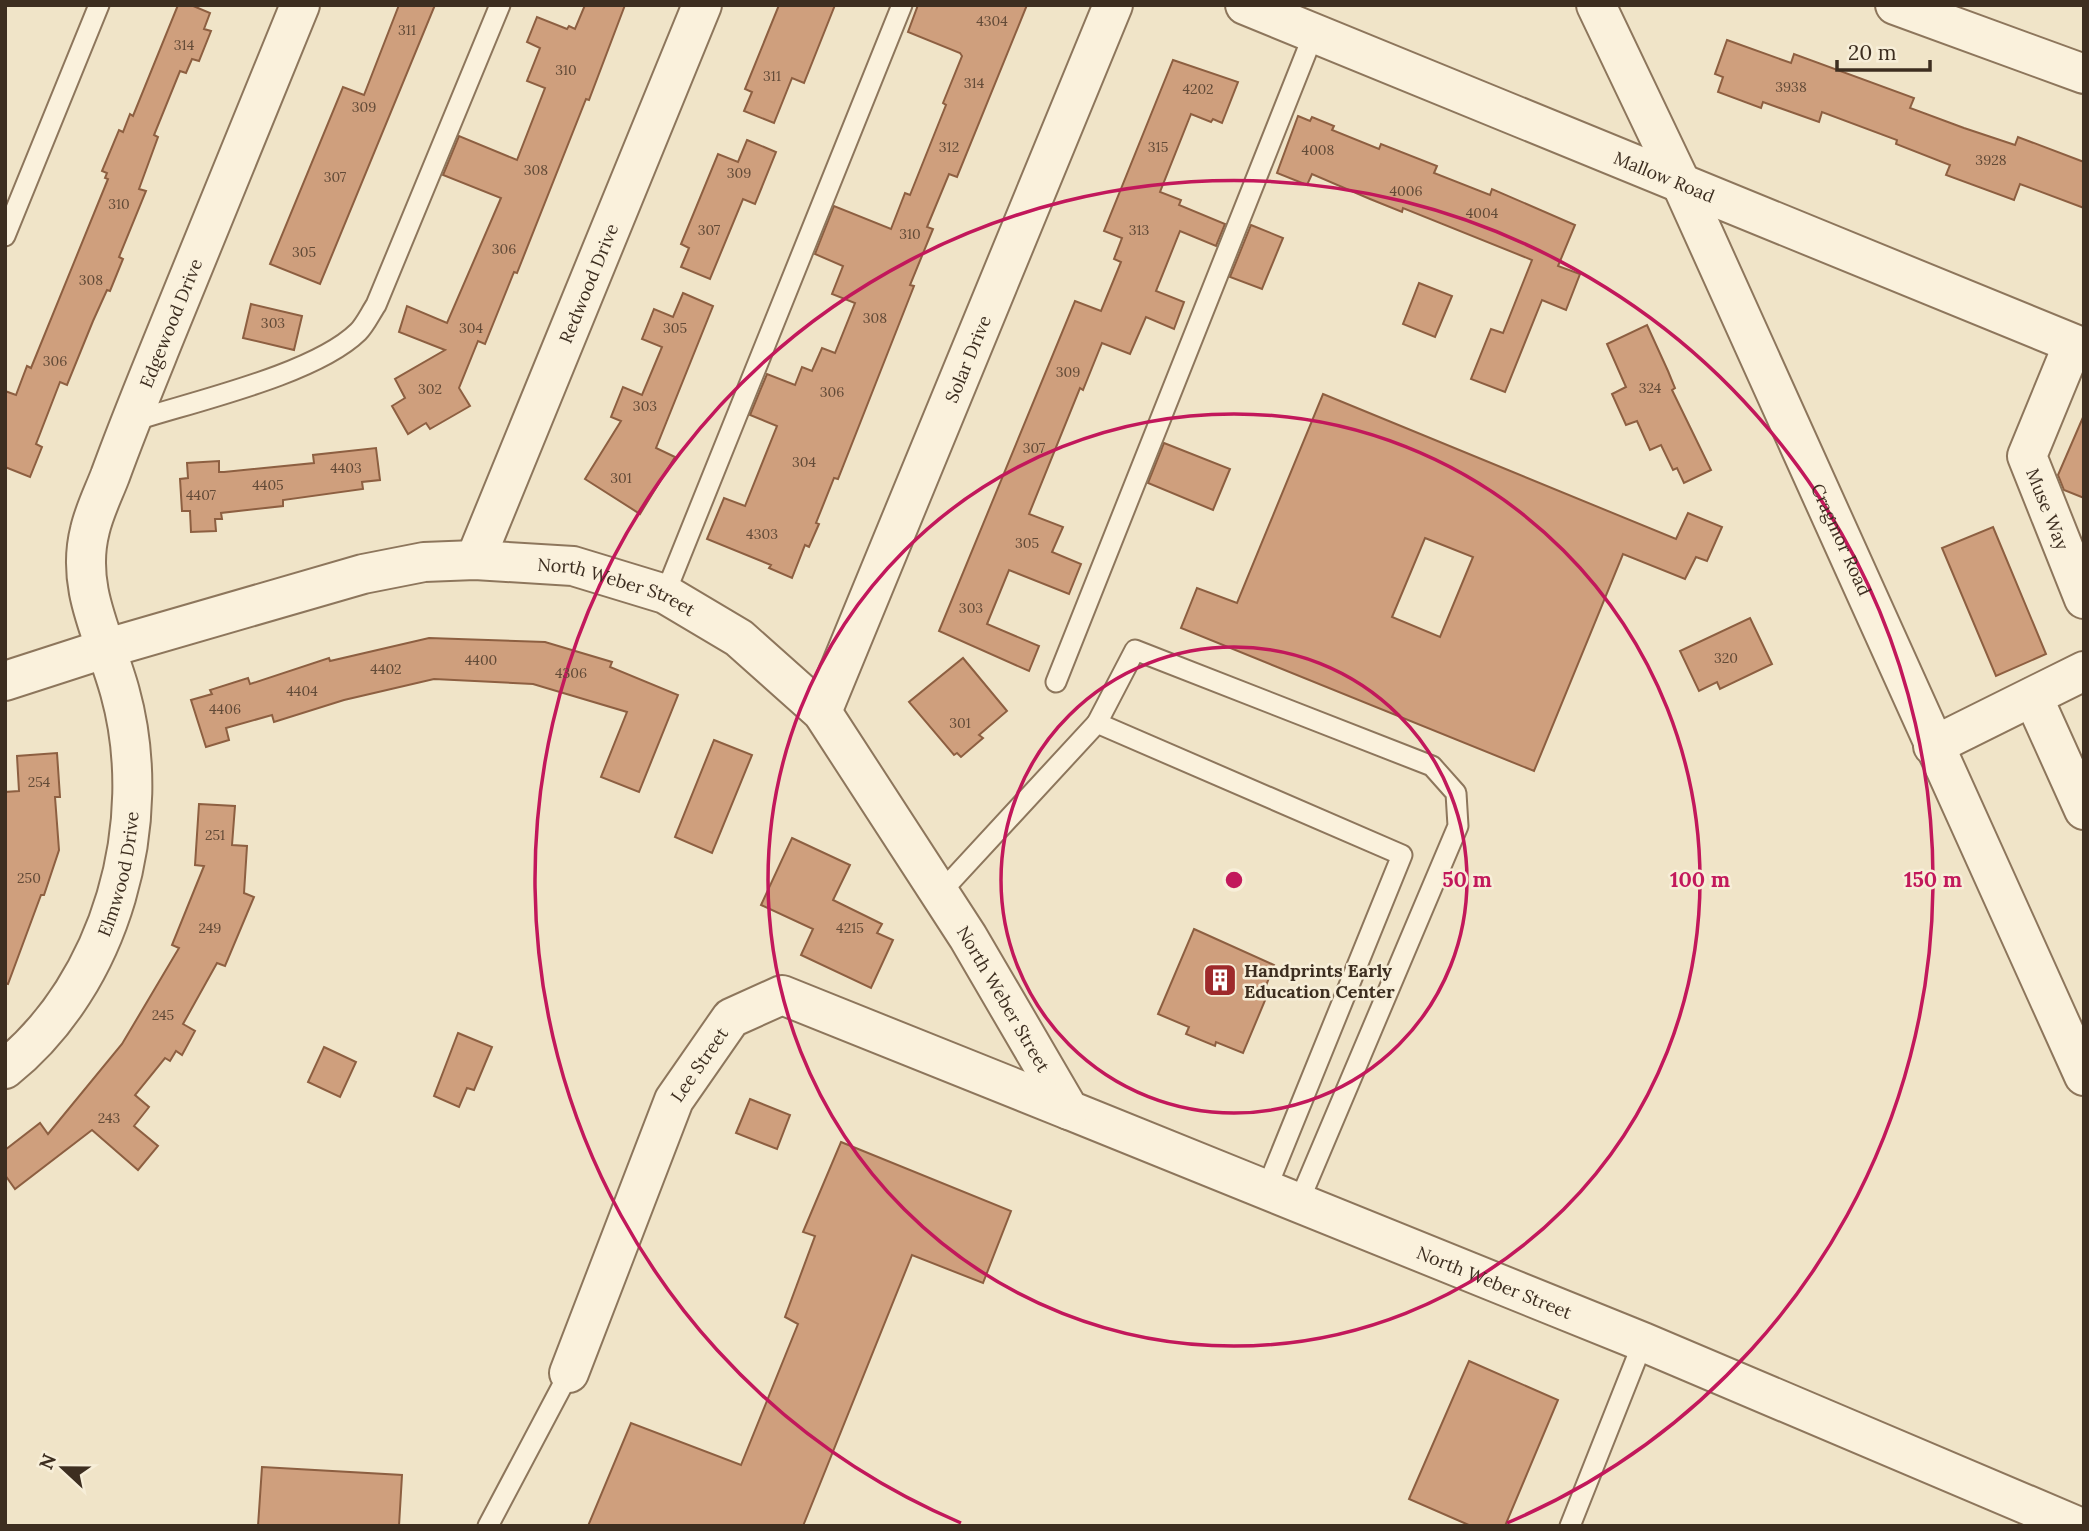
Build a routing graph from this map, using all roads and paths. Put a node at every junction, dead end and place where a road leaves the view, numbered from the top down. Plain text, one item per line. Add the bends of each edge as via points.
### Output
1 (99, 5) edge
2 (300, 5) edge
3 (500, 5) edge
4 (702, 5) edge
5 (902, 5) edge
6 (1113, 5) edge
7 (1245, 5) edge
8 (1596, 5) edge
9 (1895, 5) edge
10 (1314, 33) junction
11 (2084, 74) edge
12 (1680, 181) junction
13 (5, 236) edge
14 (2078, 346) edge
15 (129, 422) junction
16 (475, 559) junction
17 (664, 594) junction
18 (2084, 598) edge
19 (104, 649) junction
20 (2084, 671) edge
21 (5, 681) edge
22 (1056, 682) dead end
23 (2034, 697) junction
24 (822, 712) junction
25 (1097, 723) junction
26 (1933, 746) junction
27 (2084, 810) edge
28 (940, 893) junction
29 (5, 1069) edge
30 (2084, 1076) edge
31 (1069, 1110) junction
32 (1282, 1197) junction
33 (1643, 1342) junction
34 (569, 1373) joint
35 (2037, 1518) edge
36 (488, 1526) edge
37 (1570, 1526) edge
38 (2077, 1526) edge

1 - 13 lane
2 - 15 street, Edgewood Drive
3 - 15 lane via 376,305 359,331 327,355 284,373
4 - 16 street, Redwood Drive
5 - 17 lane
6 - 24 street, Solar Drive
7 - 10 street, Mallow Road
8 - 12 street, Cragmor Road
9 - 11 street
10 - 12 street, Mallow Road
10 - 22 lane
12 - 14 street, Mallow Road
12 - 26 street, Cragmor Road
14 - 18 street, Muse Way via 2027,456
15 - 19 street, Edgewood Drive via 90,530 84,564
16 - 17 street, North Weber Street via 573,566
16 - 19 street, North Weber Street via 363,573
17 - 24 street, North Weber Street via 740,638
19 - 21 street, North Weber Street
19 - 29 street, Elmwood Drive via 120,693 132,773 128,836 116,900 93,959 57,1016
20 - 23 street
23 - 26 street
23 - 27 street
24 - 28 street, North Weber Street
25 - 28 lane
25 - 32 lane via 1402,855
25 - 32 lane via 1135,650 1432,766 1456,793 1458,825
26 - 30 street, Cragmor Road
28 - 31 street, North Weber Street
31 - 32 street, North Weber Street
31 - 34 street, Lee Street via 782,995 731,1018 674,1100
32 - 33 street, North Weber Street
33 - 35 street, North Weber Street
33 - 37 lane
34 - 36 lane
35 - 38 street, North Weber Street

